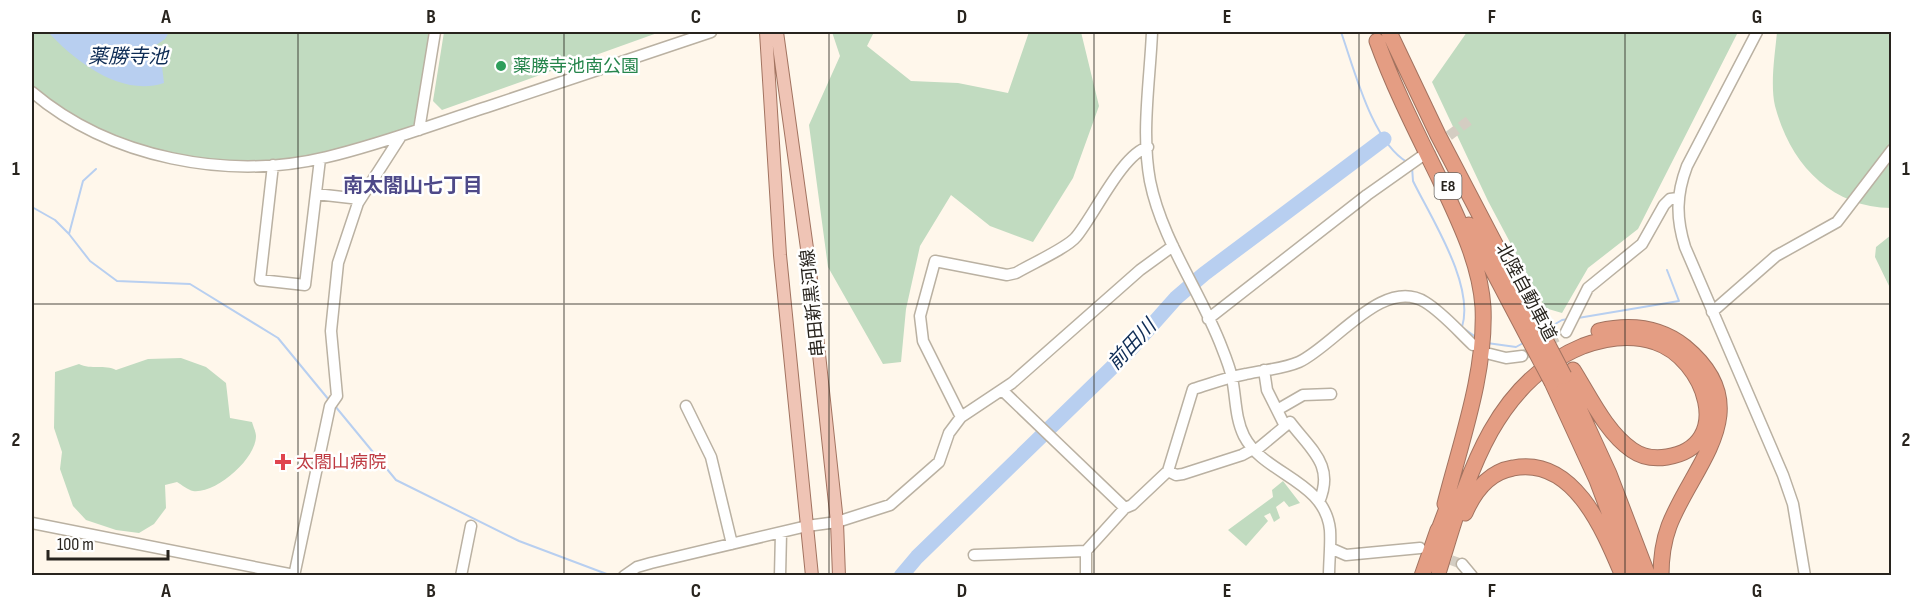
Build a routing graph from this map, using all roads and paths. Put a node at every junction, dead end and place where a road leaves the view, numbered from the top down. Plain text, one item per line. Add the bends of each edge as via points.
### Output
1 (435, 32) edge
2 (711, 32) edge
3 (766, 32) edge
4 (777, 32) edge
5 (1152, 32) edge
6 (1757, 32) edge
7 (1380, 35) edge
8 (32, 93) edge
9 (418, 130) junction
10 (401, 136) junction
11 (1148, 147) junction
12 (1892, 150) edge
13 (1425, 154) tunnel mouth
14 (320, 159) junction
15 (273, 165) junction
16 (316, 194) junction
17 (1678, 198) junction
18 (360, 200) junction
19 (1173, 246) junction
20 (1712, 312) junction
21 (1208, 319) junction
22 (1538, 331) junction
23 (1566, 332) tunnel mouth
24 (1473, 345) dead end
25 (1490, 354) dead end
26 (1522, 356) tunnel mouth
27 (1264, 370) junction
28 (1232, 376) junction
29 (1563, 376) junction
30 (1002, 390) junction
31 (1331, 394) dead end
32 (686, 406) dead end
33 (1277, 410) junction
34 (961, 417) junction
35 (1285, 426) junction
36 (1254, 450) junction
37 (1168, 471) junction
38 (1319, 502) junction
39 (1125, 508) junction
40 (837, 522) junction
41 (32, 523) edge
42 (471, 526) dead end
43 (807, 526) junction
44 (781, 533) junction
45 (1435, 540) junction
46 (732, 544) junction
47 (1330, 548) junction
48 (1420, 548) dead end
49 (1086, 551) junction
50 (974, 555) dead end
51 (1462, 564) tunnel mouth
52 (1438, 573) edge
53 (294, 575) edge
54 (461, 576) edge
55 (624, 576) edge
56 (780, 576) edge
57 (812, 576) edge
58 (839, 576) edge
59 (1086, 576) edge
60 (1329, 576) edge
61 (1422, 576) edge
62 (1472, 576) edge
63 (1623, 576) edge
64 (1633, 576) edge
65 (1648, 576) edge
66 (1662, 576) edge
67 (1805, 576) edge

1 - 9 street
2 - 9 street
3 - 43 main road, 串田新黒河線 via 780,255
4 - 40 main road, 串田新黒河線 via 810,270
5 - 11 street
6 - 17 street via 1687,166
7 - 22 highway, 北陸自動車道 / E8 via 1433,125
7 - 22 highway, 北陸自動車道 / E8 via 1425,141
7 - 45 highway via 1390,76 1464,233 1481,291 1480,359
8 - 15 street via 67,118 131,147 176,160
9 - 10 street
10 - 14 street
10 - 18 street
11 - 19 street via 1155,201
11 - 34 street via 1140,150 1123,169 1075,239 1016,273 1008,275 935,261 920,316 923,341
12 - 20 street via 1837,222 1776,256
13 - 21 street
14 - 15 street
14 - 16 street
15 - 16 street via 260,280 305,285
16 - 18 street
17 - 20 street via 1677,213 1685,247
17 - 23 street via 1664,205 1642,244 1588,288
18 - 53 street via 338,263 331,331 337,396 330,406
19 - 21 street
19 - 30 street
20 - 67 street via 1783,475 1793,504
21 - 28 street
22 - 29 highway
22 - 29 highway, 北陸自動車道 / E8, bridge
24 - 27 street via 1424,300 1391,298 1373,305 1301,361
25 - 26 street
27 - 28 street
27 - 33 street via 1267,390
28 - 36 street via 1238,418
28 - 37 street via 1193,389
29 - 52 highway via 1613,432 1642,455 1672,457 1690,448 1703,432 1707,409 1702,386 1688,364 1667,348 1643,339 1616,339 1560,357 1519,389 1496,418 1463,494
29 - 64 highway, 北陸自動車道 / E8
29 - 65 highway, 北陸自動車道 / E8 via 1609,474
30 - 34 street
30 - 39 street
31 - 33 street via 1303,395
32 - 46 street via 711,457
33 - 35 street
34 - 40 street via 939,462 890,505
35 - 36 street
35 - 38 street via 1290,422 1325,467 1325,488
36 - 37 street via 1183,474
36 - 38 street via 1309,490
37 - 39 street
38 - 47 street via 1330,529
39 - 49 street
40 - 43 street
40 - 58 main road, 串田新黒河線
41 - 53 street
42 - 54 street
43 - 44 street
43 - 57 main road, 串田新黒河線
44 - 46 street
44 - 56 street
45 - 61 highway
45 - 66 highway via 1477,433 1510,386 1548,353 1579,337 1638,327 1666,335 1690,352 1708,373 1717,399 1714,439 1669,525 1662,553
46 - 55 street via 637,567
47 - 48 street via 1346,555
47 - 60 street
49 - 50 street
49 - 59 street
51 - 62 street
52 - 63 highway via 1478,490 1496,474 1530,466 1558,476 1583,501

